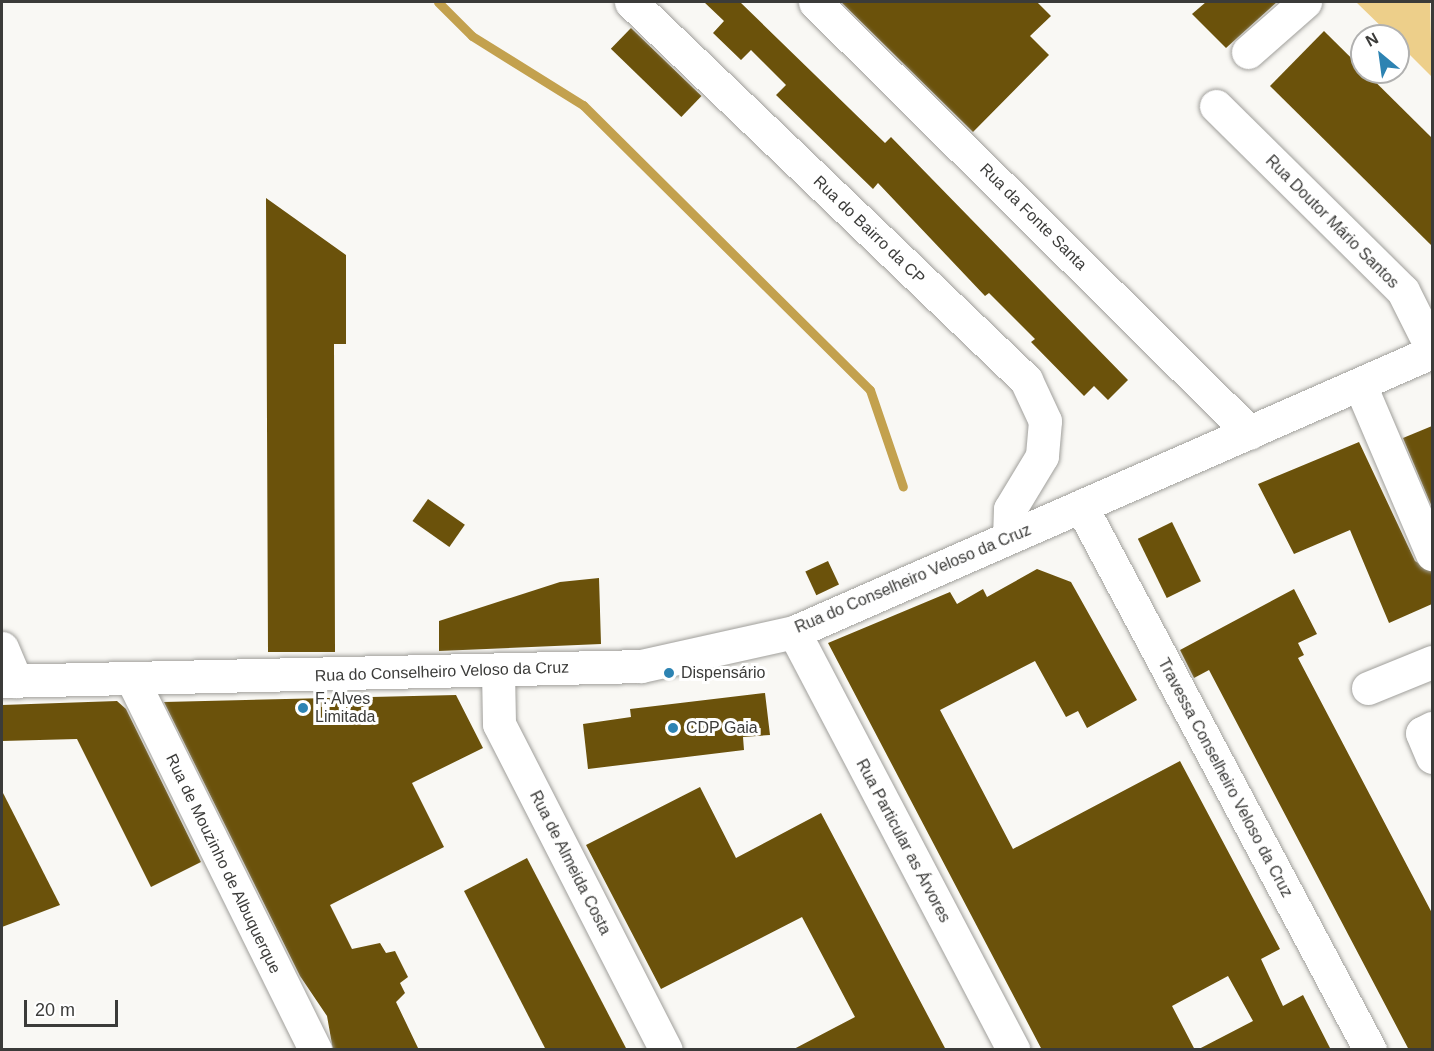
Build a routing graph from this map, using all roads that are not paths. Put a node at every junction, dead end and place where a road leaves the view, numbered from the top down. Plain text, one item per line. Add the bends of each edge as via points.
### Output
1 (632, 2) edge
2 (816, 2) edge
3 (1305, 2) edge
4 (1248, 52) dead end
5 (1216, 106) dead end
6 (1432, 350) edge
7 (1360, 385) junction
8 (1250, 433) junction
9 (1081, 506) junction
10 (1009, 537) junction
11 (1432, 554) edge
12 (794, 632) junction
13 (2, 648) edge
14 (1432, 662) edge
15 (498, 671) junction
16 (132, 679) junction
17 (9, 681) edge
18 (1368, 688) dead end
19 (1432, 728) edge
20 (1432, 757) edge
21 (315, 1050) edge
22 (666, 1050) edge
23 (1013, 1050) edge
24 (1370, 1050) edge

1 - 10 street, Rua do Bairro da CP via 1026,380 1045,422 1042,456 1010,509
2 - 8 street, Rua da Fonte Santa
3 - 4 street
5 - 6 street, Rua Doutor Mário Santos via 1403,291
6 - 7 street, Rua do Conselheiro Veloso da Cruz
7 - 8 street, Rua do Conselheiro Veloso da Cruz
7 - 11 street
8 - 9 street, Rua do Conselheiro Veloso da Cruz
9 - 10 street, Rua do Conselheiro Veloso da Cruz
9 - 24 street, Travessa Conselheiro Veloso da Cruz
10 - 12 street, Rua do Conselheiro Veloso da Cruz
12 - 15 street, Rua do Conselheiro Veloso da Cruz via 641,666
12 - 23 street, Rua Particular as Árvores
13 - 17 street
14 - 18 street
15 - 16 street, Rua do Conselheiro Veloso da Cruz
15 - 22 street, Rua de Almeida Costa via 499,724
16 - 17 street, Rua do Conselheiro Veloso da Cruz
16 - 21 street, Rua de Mouzinho de Albuquerque
19 - 20 street via 1422,733

